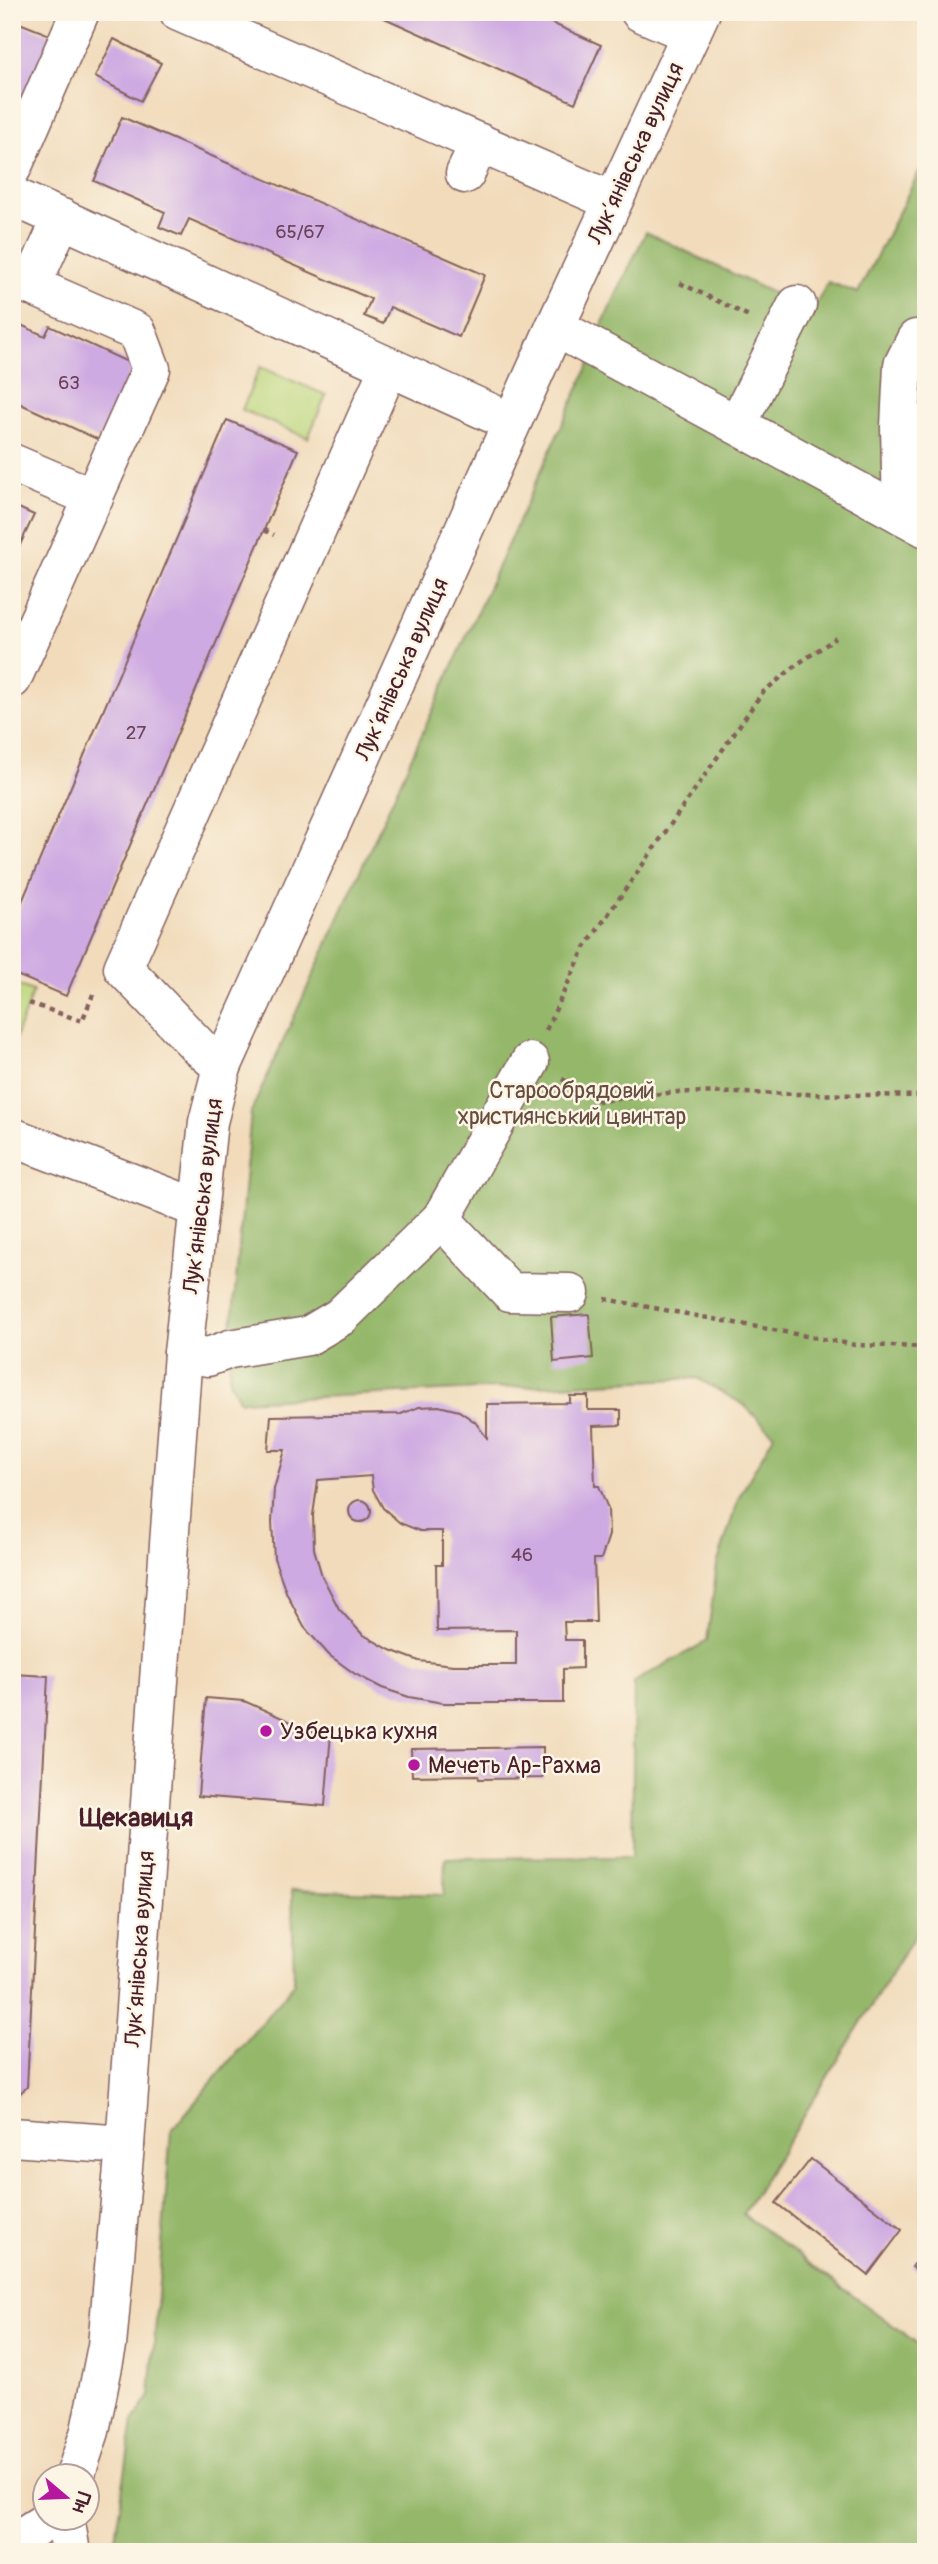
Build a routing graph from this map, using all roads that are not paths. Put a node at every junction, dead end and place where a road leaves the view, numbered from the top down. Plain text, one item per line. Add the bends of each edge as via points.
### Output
1 (80, 12) edge
2 (179, 12) edge
3 (640, 12) edge
4 (696, 23) edge
5 (12, 168) edge
6 (12, 196) edge
7 (612, 201) junction
8 (62, 218) junction
9 (21, 282) edge
10 (790, 319) road end
11 (555, 327) junction
12 (916, 339) dead end
13 (389, 367) junction
14 (511, 422) junction
15 (737, 425) junction
16 (12, 463) edge
17 (94, 498) junction
18 (914, 521) edge
19 (20, 640) edge
20 (12, 679) edge
21 (530, 1062) road end
22 (222, 1067) junction
23 (12, 1137) edge
24 (197, 1208) junction
25 (441, 1219) junction
26 (570, 1293) road end
27 (183, 1353) junction
28 (12, 2137) edge
29 (125, 2145) junction
30 (80, 2462) edge
31 (32, 2530) edge
32 (67, 2532) edge
33 (12, 2543) edge
34 (71, 2552) edge

1 - 5 street
2 - 7 street via 472,158
3 - 4 street
4 - 7 street, Лукʼянівська вулиця
6 - 8 street
7 - 11 street, Лукʼянівська вулиця
8 - 9 street
8 - 13 street
9 - 17 street via 137,332 151,369
10 - 15 street
11 - 14 street, Лукʼянівська вулиця
11 - 15 street
12 - 18 street via 903,365 900,427
13 - 14 street
13 - 22 street via 300,546 122,949 124,968
14 - 22 street, Лукʼянівська вулиця
15 - 18 street
16 - 17 street
17 - 19 street
19 - 20 street
21 - 25 street
22 - 24 street, Лукʼянівська вулиця via 208,1122
23 - 24 street
24 - 27 street, Лукʼянівська вулиця
25 - 26 street via 510,1292
25 - 27 street via 340,1317 308,1336 208,1357
27 - 29 street, Лукʼянівська вулиця
28 - 29 street
29 - 30 street, Лукʼянівська вулиця via 107,2346
31 - 33 street
32 - 34 street

